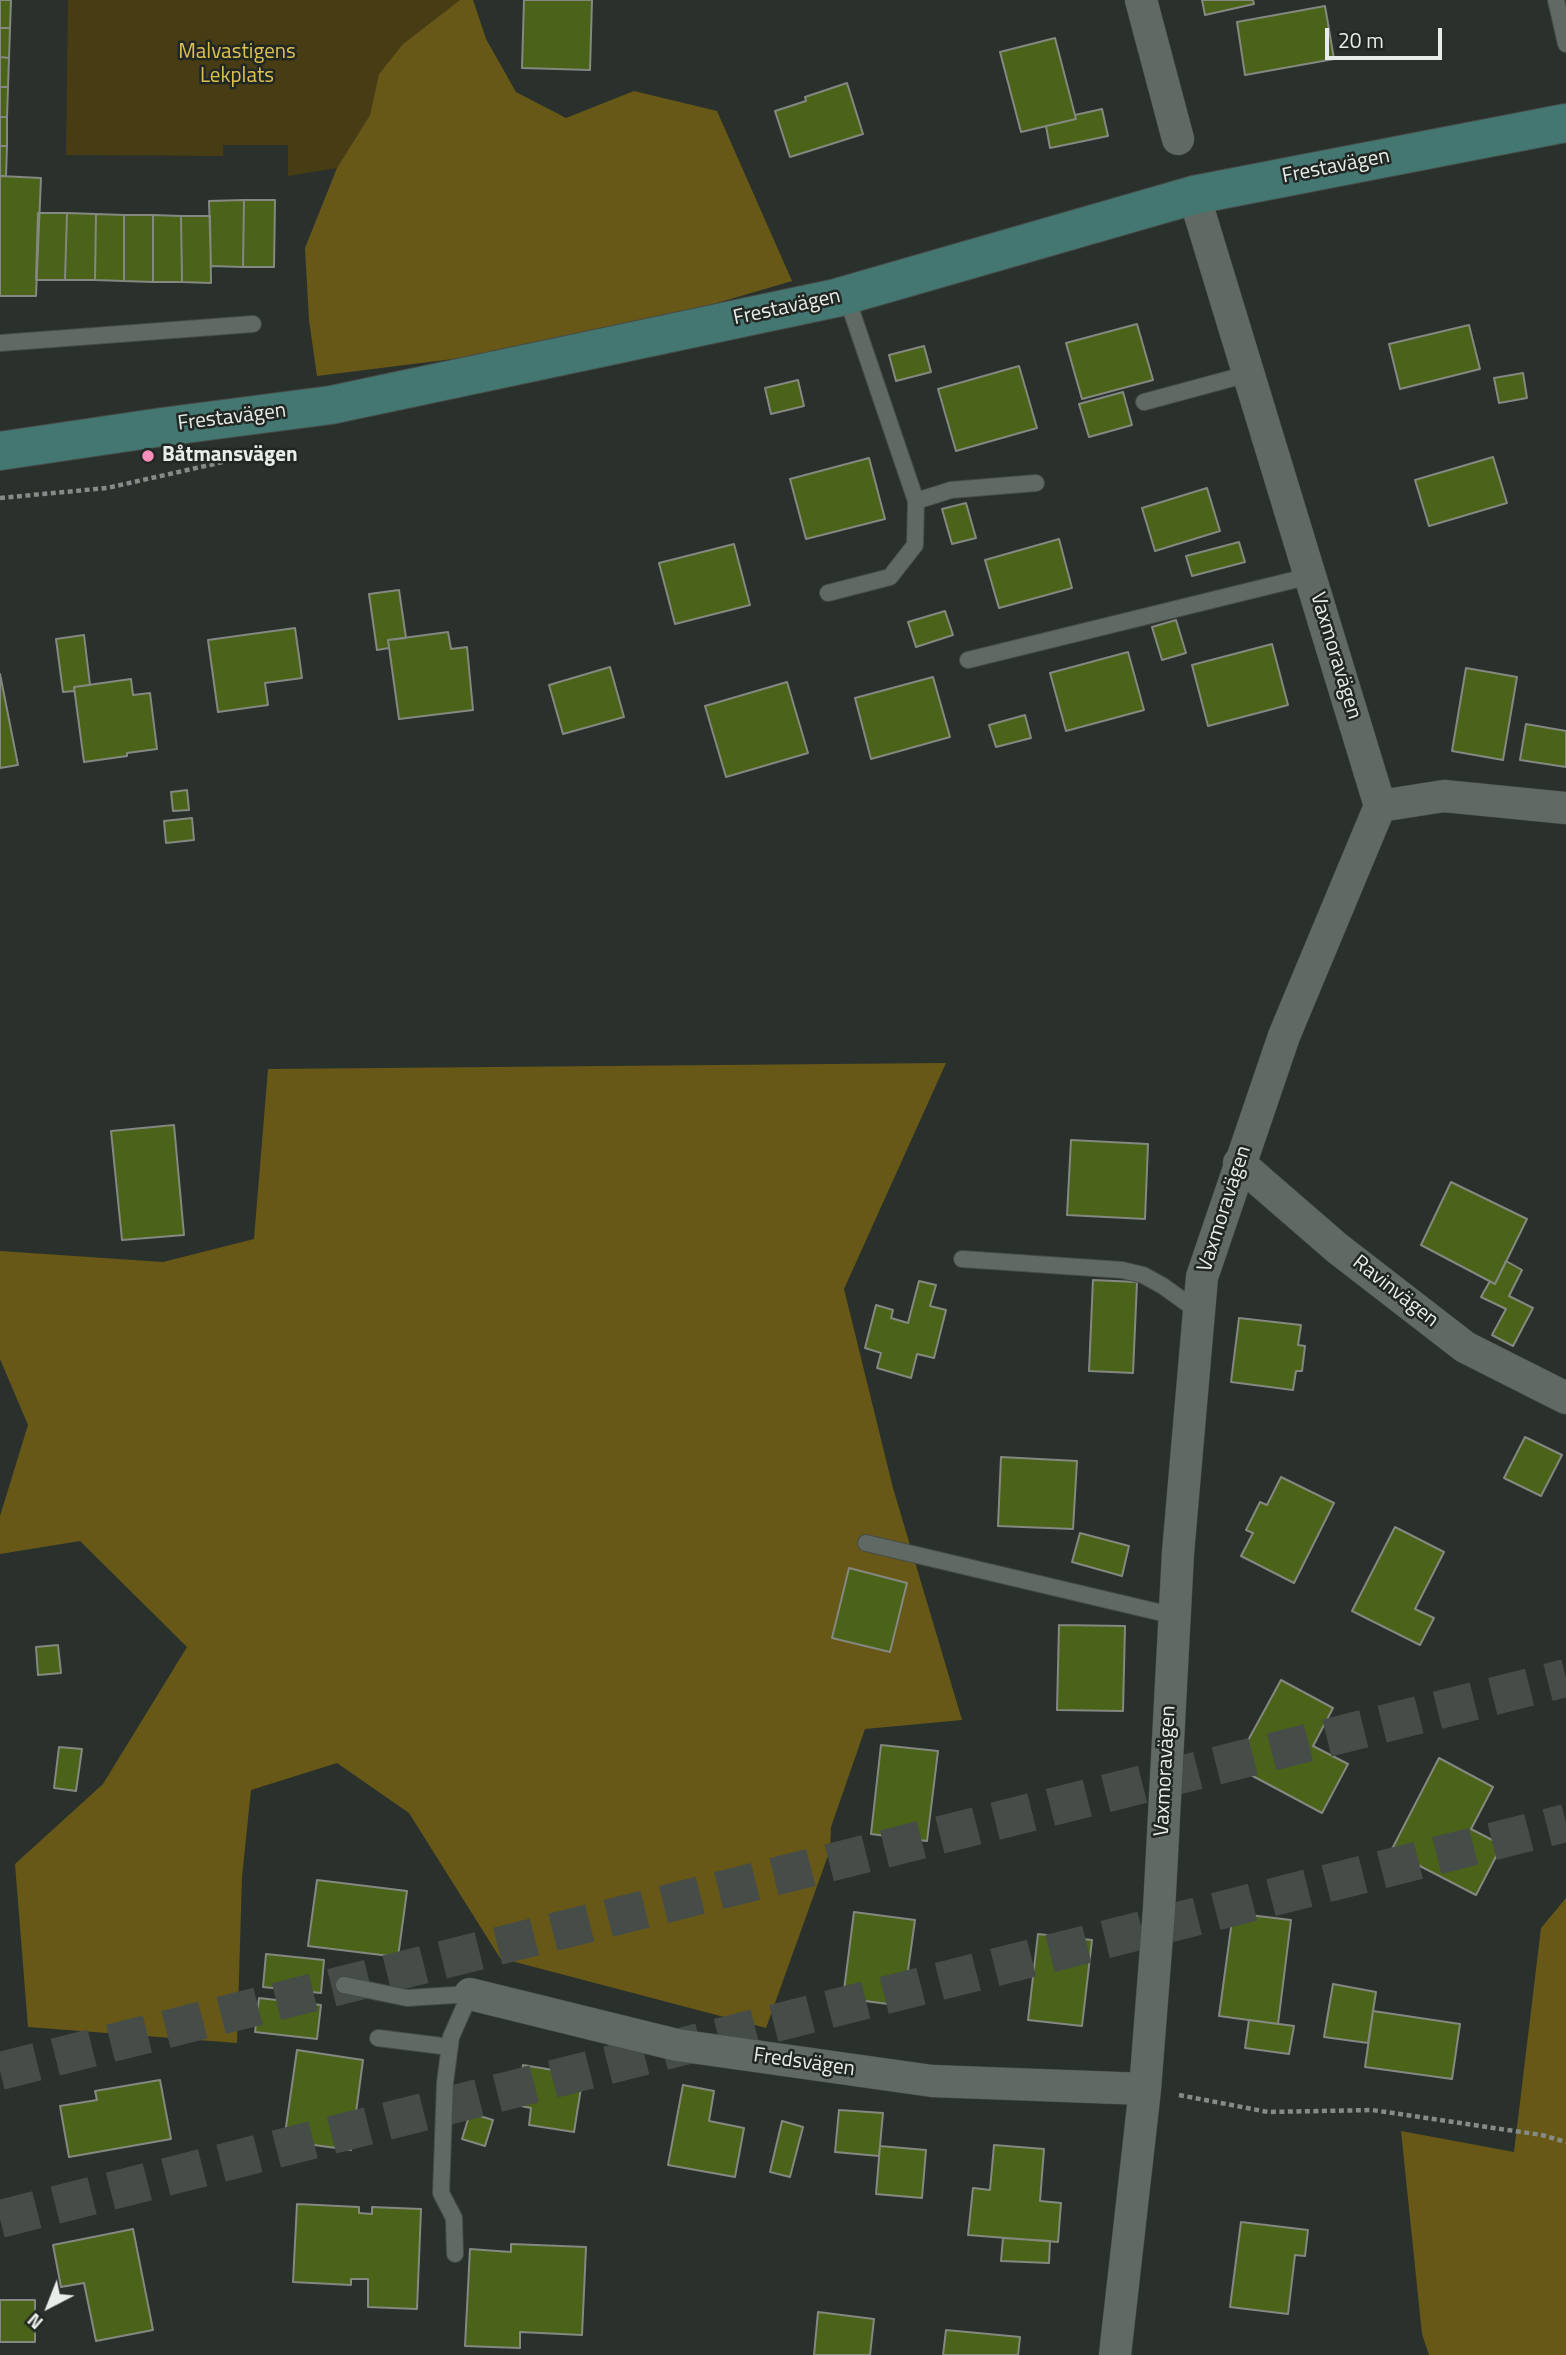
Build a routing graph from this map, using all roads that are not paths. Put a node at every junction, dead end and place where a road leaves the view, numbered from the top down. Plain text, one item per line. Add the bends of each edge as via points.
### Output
1 (1141, 0) edge
2 (1556, 0) edge
3 (1566, 44) edge
4 (1566, 123) edge
5 (1178, 139) dead end
6 (1194, 195) junction
7 (846, 295) junction
8 (253, 324) dead end
9 (0, 343) edge
10 (1248, 374) junction
11 (1144, 402) dead end
12 (0, 452) edge
13 (1036, 483) dead end
14 (916, 501) junction
15 (1310, 576) junction
16 (828, 593) dead end
17 (968, 660) dead end
18 (1380, 806) junction
19 (1566, 808) edge
20 (1239, 1163) junction
21 (962, 1259) dead end
22 (1199, 1312) junction
23 (1566, 1398) edge
24 (866, 1543) dead end
25 (1175, 1616) junction
26 (344, 1985) dead end
27 (470, 1994) junction
28 (379, 2038) dead end
29 (450, 2047) junction
30 (1145, 2089) junction
31 (455, 2254) dead end
32 (1115, 2355) edge

1 - 5 street
2 - 3 lane
4 - 6 street, Frestavägen
6 - 7 street, Frestavägen
6 - 10 street, Vaxmoravägen
7 - 12 street, Frestavägen via 331,405
7 - 14 lane
8 - 9 lane
10 - 11 lane
10 - 15 street, Vaxmoravägen
13 - 14 lane via 951,490
14 - 16 lane via 915,545 890,577
15 - 17 lane
15 - 18 street, Vaxmoravägen
18 - 19 street via 1444,796
18 - 20 street, Vaxmoravägen via 1284,1036
20 - 22 street, Vaxmoravägen via 1202,1277
20 - 23 street, Ravinvägen via 1337,1248 1465,1347
21 - 22 lane via 1122,1270 1143,1275
22 - 25 street, Vaxmoravägen
24 - 25 lane
25 - 30 street, Vaxmoravägen
26 - 27 lane via 407,1998
27 - 29 lane
27 - 30 street, Fredsvägen via 690,2047 932,2081
28 - 29 lane
29 - 31 lane via 441,2193 454,2218
30 - 32 street, Vaxmoravägen

